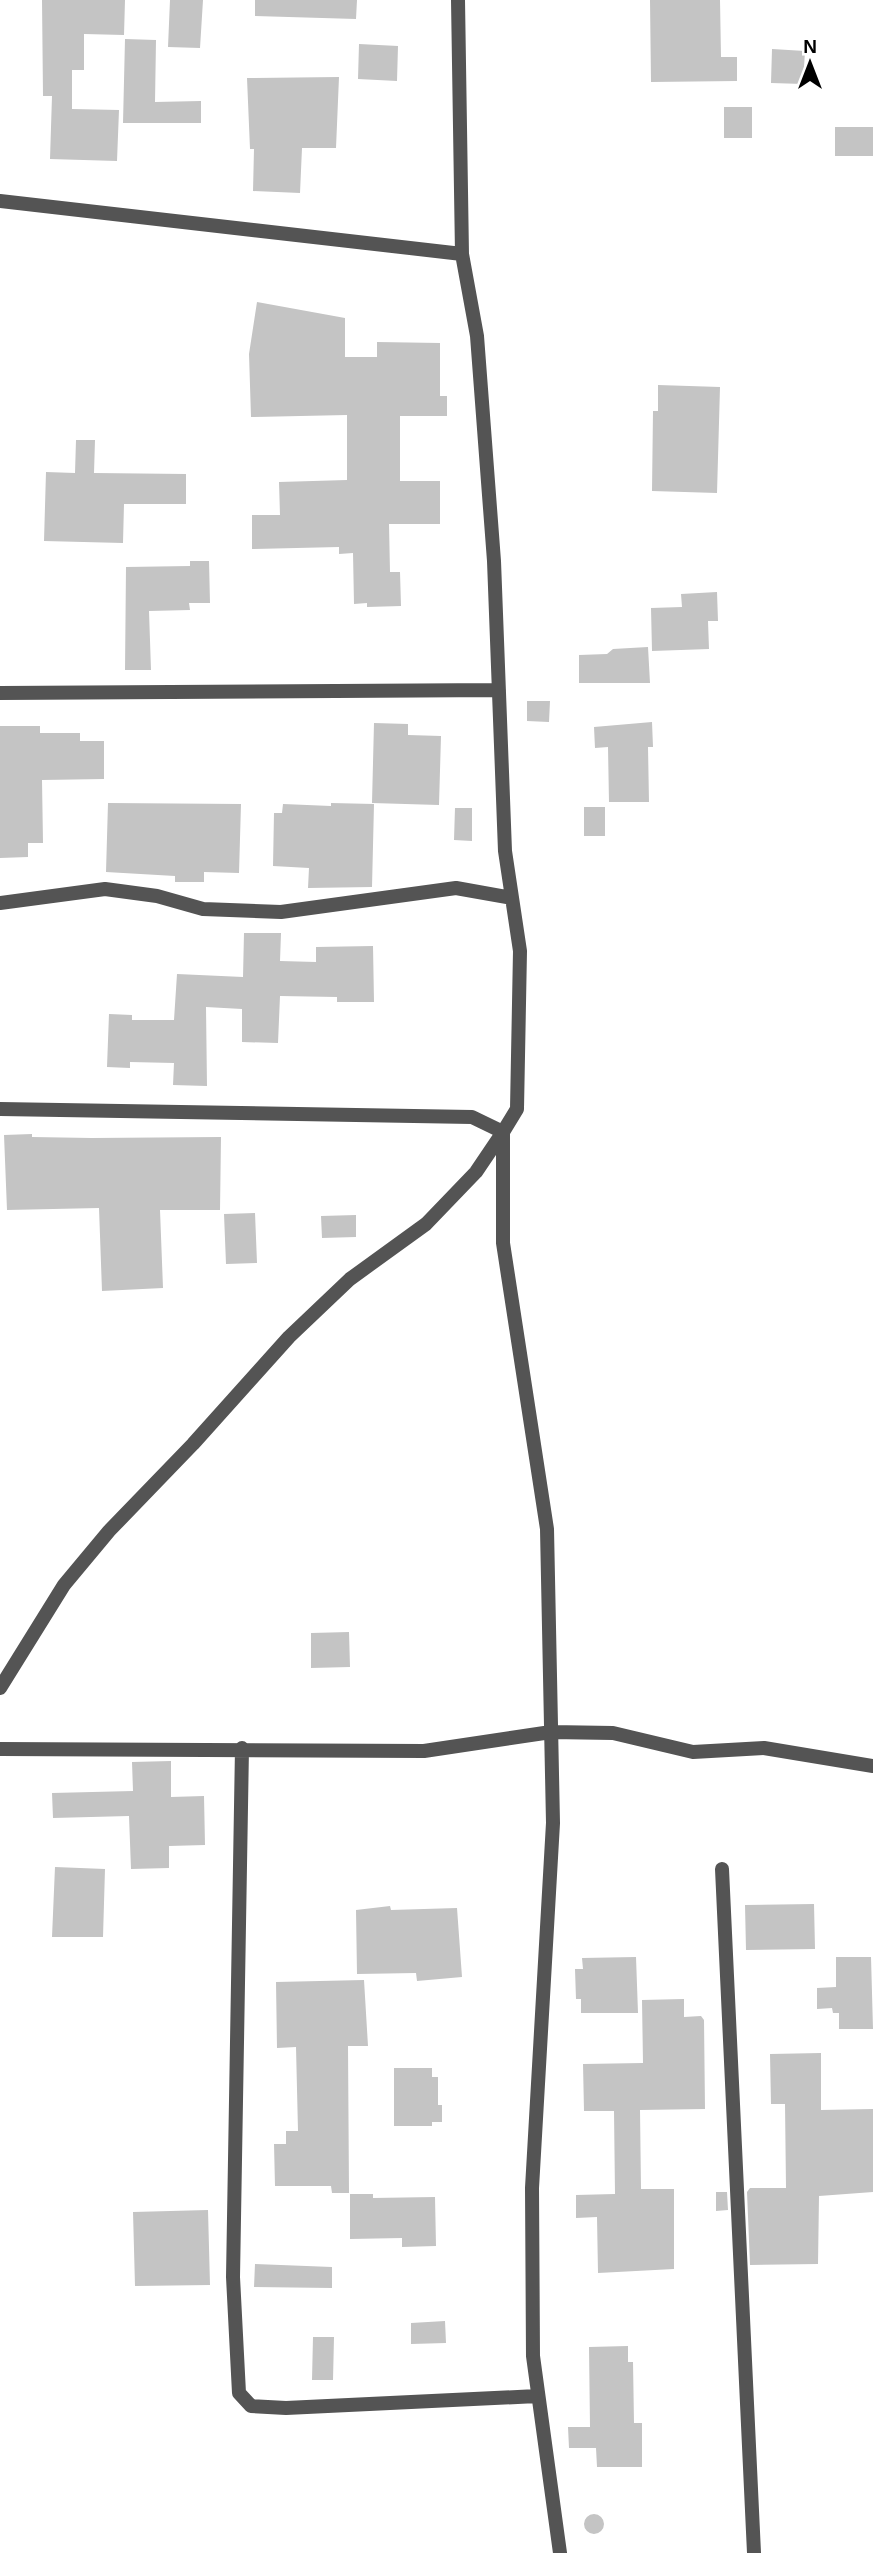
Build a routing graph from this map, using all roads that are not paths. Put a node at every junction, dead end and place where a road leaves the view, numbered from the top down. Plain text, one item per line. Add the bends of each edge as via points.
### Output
1 (458, 0) edge
2 (0, 201) edge
3 (462, 254) junction
4 (499, 690) junction
5 (0, 693) edge
6 (512, 898) junction
7 (0, 903) edge
8 (0, 1109) edge
9 (503, 1132) junction
10 (0, 1688) edge
11 (551, 1732) junction
12 (242, 1748) junction
13 (0, 1749) edge
14 (873, 1766) edge
15 (722, 1869) dead end
16 (537, 2396) junction
17 (560, 2553) edge
18 (754, 2553) edge

1 - 3 street
2 - 3 street
3 - 4 street via 477,337
4 - 5 street
4 - 6 street via 505,851
6 - 7 street via 456,888 281,912 203,909 157,896 105,889
6 - 9 street via 520,951 519,1067 517,1109
8 - 9 street via 472,1117
9 - 10 street via 476,1172 426,1224 350,1279 289,1337 108,1531 64,1585
9 - 11 street via 503,1243 547,1529
11 - 12 street via 424,1751
11 - 14 street via 614,1733 692,1752 764,1748
11 - 16 street via 553,1823 532,2188
12 - 13 street
12 - 16 street via 233,2277 239,2393 251,2406 286,2407
15 - 18 street
16 - 17 street

